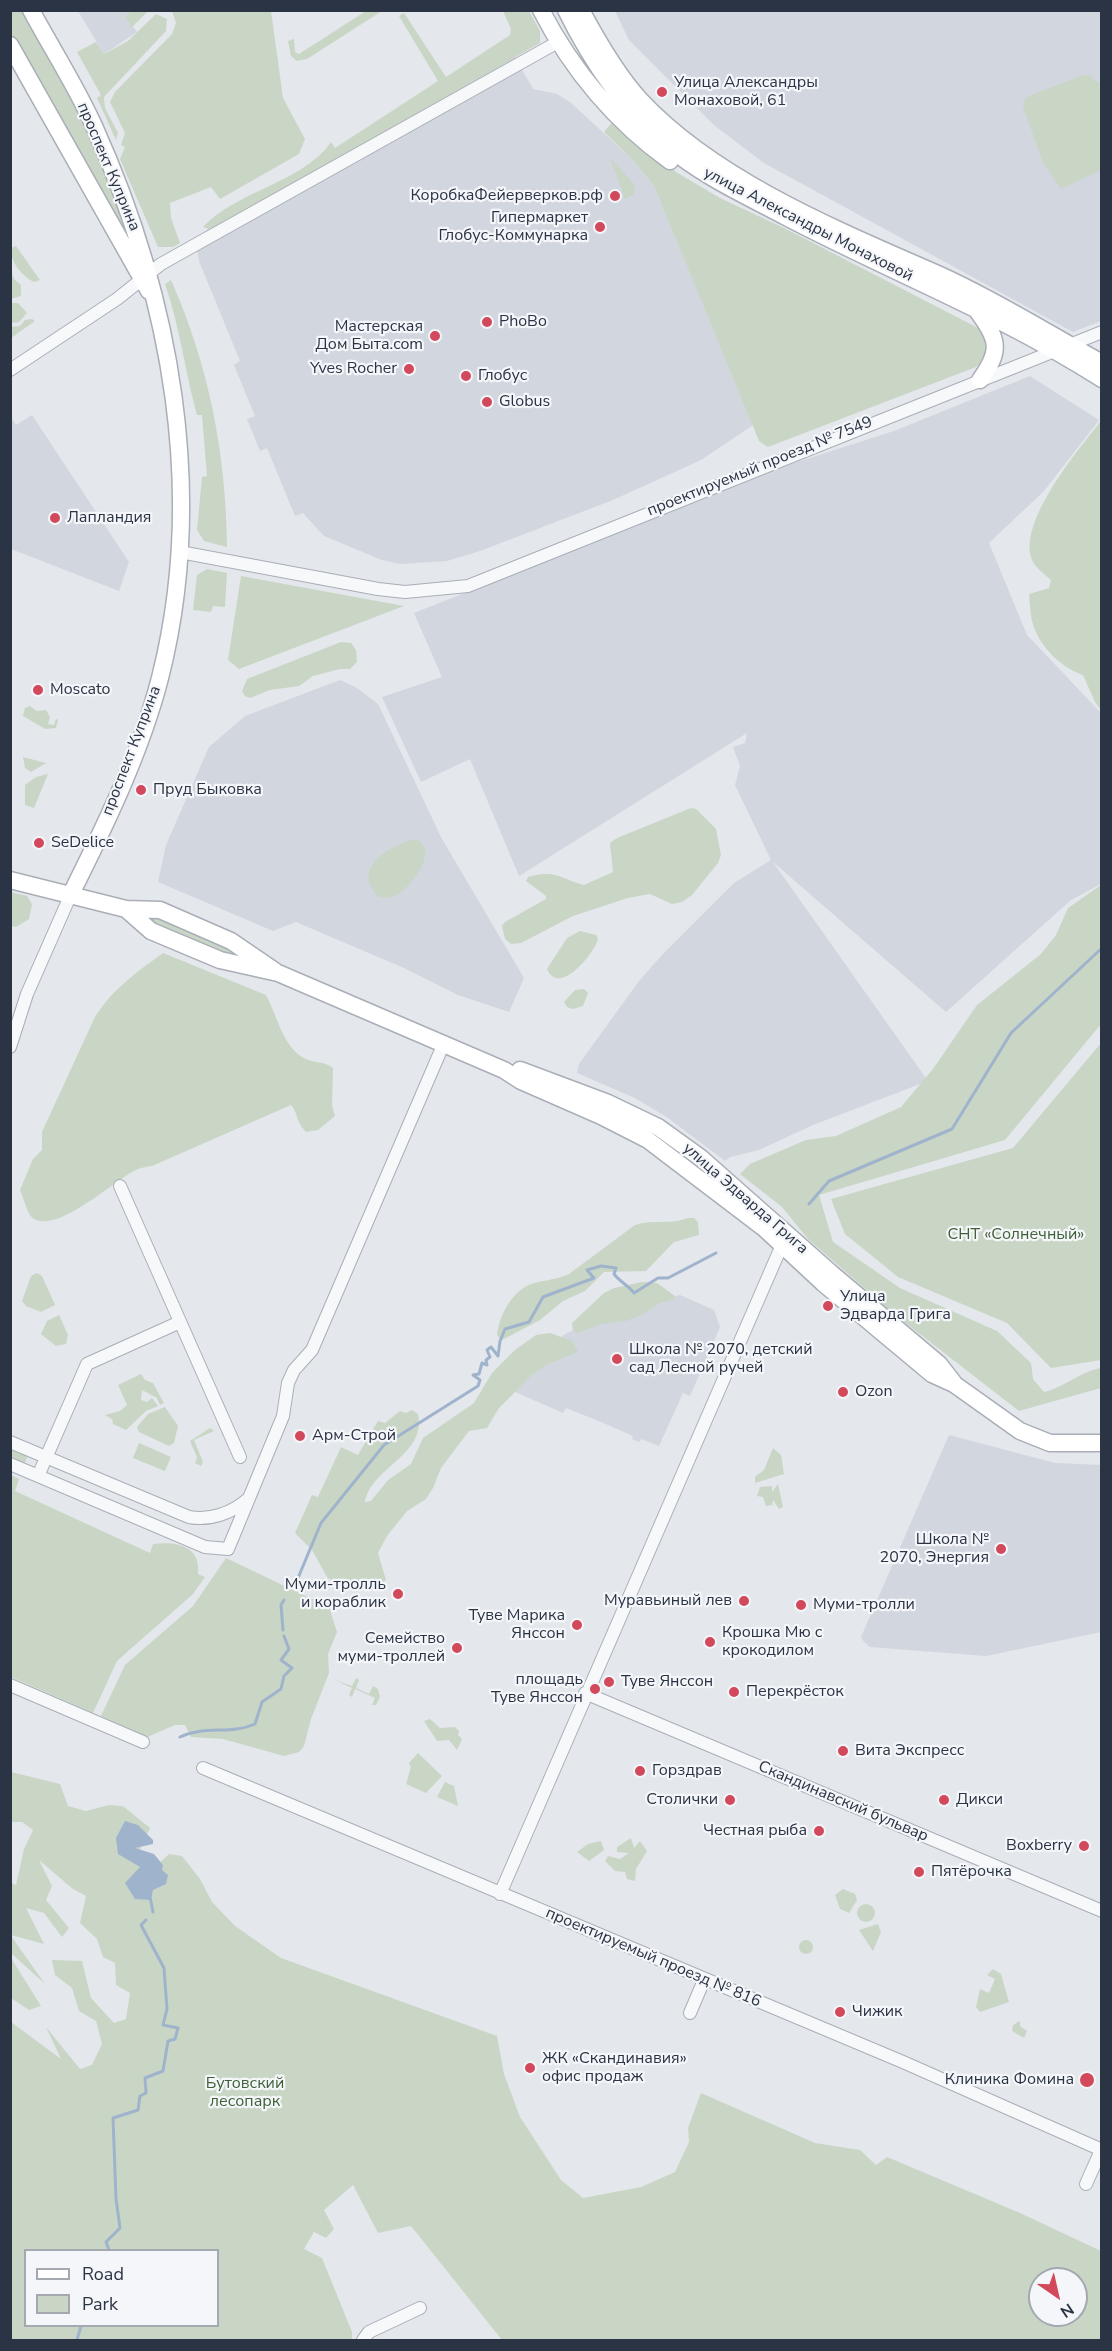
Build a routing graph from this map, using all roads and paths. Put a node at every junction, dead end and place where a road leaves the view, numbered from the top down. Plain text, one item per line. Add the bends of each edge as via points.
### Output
1 (31, 10) edge
2 (541, 10) edge
3 (566, 10) edge
4 (581, 10) edge
5 (588, 10) edge
6 (558, 42) junction
7 (599, 42) junction
8 (10, 45) edge
9 (741, 194) junction
10 (146, 276) junction
11 (975, 309) junction
12 (1101, 332) edge
13 (1061, 348) junction
14 (1101, 363) edge
15 (10, 370) edge
16 (1101, 379) edge
17 (980, 380) junction
18 (180, 552) junction
19 (10, 880) edge
20 (71, 894) junction
21 (126, 909) junction
22 (278, 973) junction
23 (444, 1043) junction
24 (10, 1047) edge
25 (120, 1186) dead end
26 (784, 1239) junction
27 (180, 1322) junction
28 (10, 1442) edge
29 (1101, 1443) edge
30 (47, 1457) junction
31 (240, 1457) dead end
32 (10, 1464) edge
33 (39, 1476) junction
34 (248, 1499) junction
35 (10, 1685) edge
36 (585, 1693) junction
37 (143, 1742) dead end
38 (203, 1768) dead end
39 (500, 1894) junction
40 (1101, 1911) edge
41 (704, 1980) junction
42 (690, 2013) dead end
43 (1101, 2149) edge
44 (1086, 2184) dead end
45 (420, 2308) dead end
46 (363, 2340) edge

1 - 10 street, проспект Куприна via 92,123
2 - 6 street
3 - 9 street, улица Александры Монаховой via 602,73 647,128 686,160
4 - 7 street, улица Александры Монаховой
5 - 7 street
6 - 9 street via 599,97 649,145 680,167
6 - 10 street
7 - 13 street, улица Александры Монаховой via 640,100 677,135 711,159 819,219 942,277
8 - 10 street, проспект Куприна
9 - 11 street, улица Александры Монаховой
10 - 15 street
10 - 18 street, проспект Куприна via 164,337 177,419
11 - 13 street, улица Александры Монаховой
11 - 17 street via 990,327 996,344 990,365
12 - 13 street, проектируемый проезд № 7549
13 - 14 street, улица Александры Монаховой
13 - 16 street, улица Александры Монаховой
13 - 17 street, проектируемый проезд № 7549
17 - 18 street, проектируемый проезд № 7549 via 468,586 405,592 378,589
18 - 20 street, проспект Куприна via 172,622 154,700 124,778
19 - 20 street, улица Эдварда Грига
20 - 21 street, улица Эдварда Грига
20 - 24 street, проспект Куприна via 27,994
21 - 22 street, улица Эдварда Грига via 151,931 220,960
21 - 22 street, улица Эдварда Грига via 160,910 206,928
22 - 23 street, улица Эдварда Грига
23 - 26 street, улица Эдварда Грига via 504,1070 522,1070 608,1103 658,1127 701,1158
23 - 34 street via 312,1350 288,1383 283,1416
25 - 27 street
26 - 29 street, улица Эдварда Грига via 932,1374 954,1384 1020,1431 1035,1439 1067,1444
26 - 36 street
27 - 30 street via 89,1362
27 - 31 street
28 - 30 street
30 - 33 street
30 - 34 street via 193,1518 227,1513
32 - 33 street
33 - 34 street via 216,1549 228,1549
35 - 37 street
36 - 39 street
36 - 40 street, Скандинавский бульвар
38 - 39 street, проектируемый проезд № 816
39 - 41 street, проектируемый проезд № 816
41 - 42 street
41 - 43 street, проектируемый проезд № 816
43 - 44 street
45 - 46 street via 369,2332

